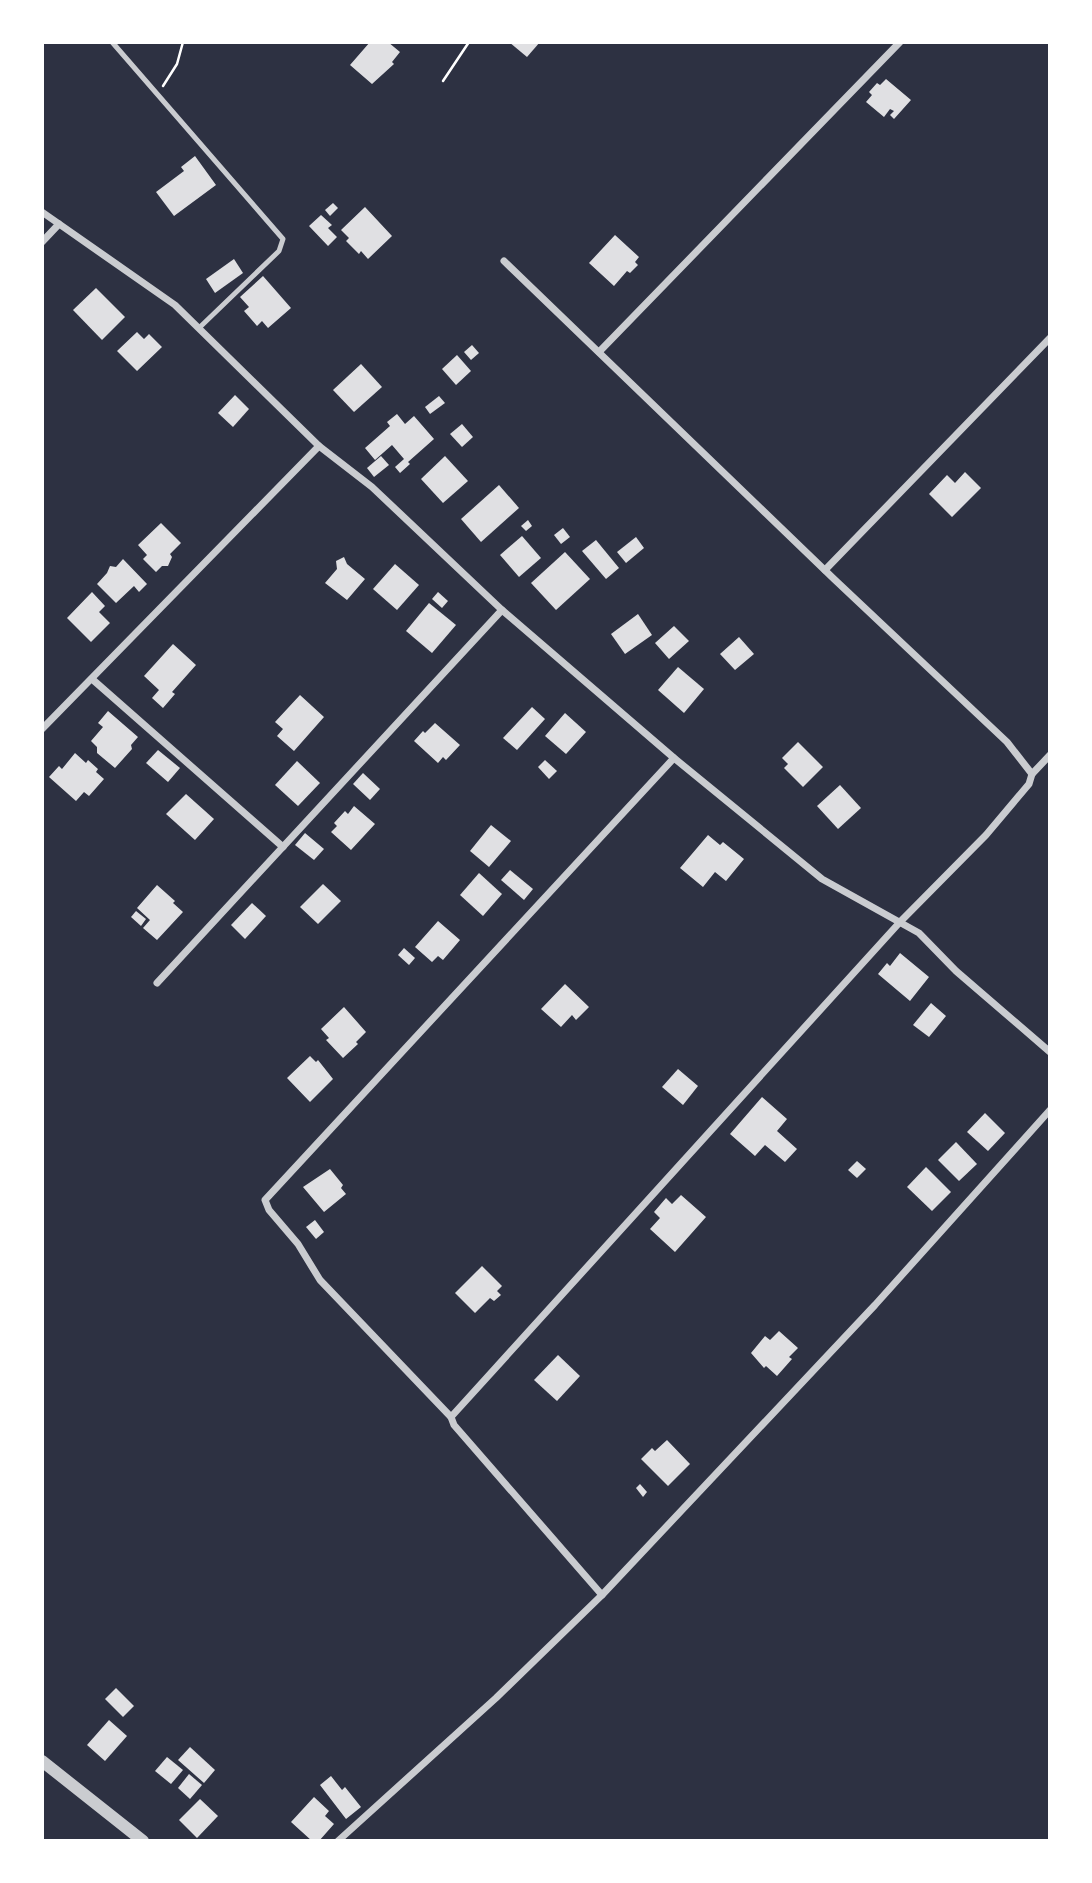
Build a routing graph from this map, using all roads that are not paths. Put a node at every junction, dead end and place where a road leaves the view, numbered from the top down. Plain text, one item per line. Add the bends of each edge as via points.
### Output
1 (112, 42) edge
2 (901, 42) edge
3 (42, 212) edge
4 (59, 224) junction
5 (42, 242) edge
6 (504, 261) dead end
7 (199, 328) junction
8 (1050, 338) edge
9 (599, 352) junction
10 (319, 446) junction
11 (825, 570) junction
12 (502, 610) junction
13 (92, 678) junction
14 (42, 729) edge
15 (1050, 754) edge
16 (674, 758) junction
17 (1032, 774) junction
18 (283, 847) junction
19 (900, 922) junction
20 (157, 983) dead end
21 (1050, 1052) edge
22 (1050, 1110) edge
23 (451, 1417) junction
24 (602, 1595) junction
25 (42, 1761) edge
26 (143, 1841) edge
27 (338, 1841) edge

1 - 7 lane via 283,239 279,251
2 - 9 street
3 - 4 street
4 - 5 street
4 - 7 street via 175,305
6 - 9 street
7 - 10 street
8 - 11 street
9 - 11 street
10 - 12 street via 372,487
10 - 13 street
11 - 17 street via 1007,742
12 - 16 street
12 - 18 street
13 - 14 street
13 - 18 street
15 - 17 street
16 - 19 street via 822,879
16 - 23 street via 265,1200 320,1280
17 - 19 street via 1029,784 986,835
18 - 20 street
19 - 21 street via 919,933
19 - 23 street
22 - 24 street via 875,1305
23 - 24 street
24 - 27 street
25 - 26 street

